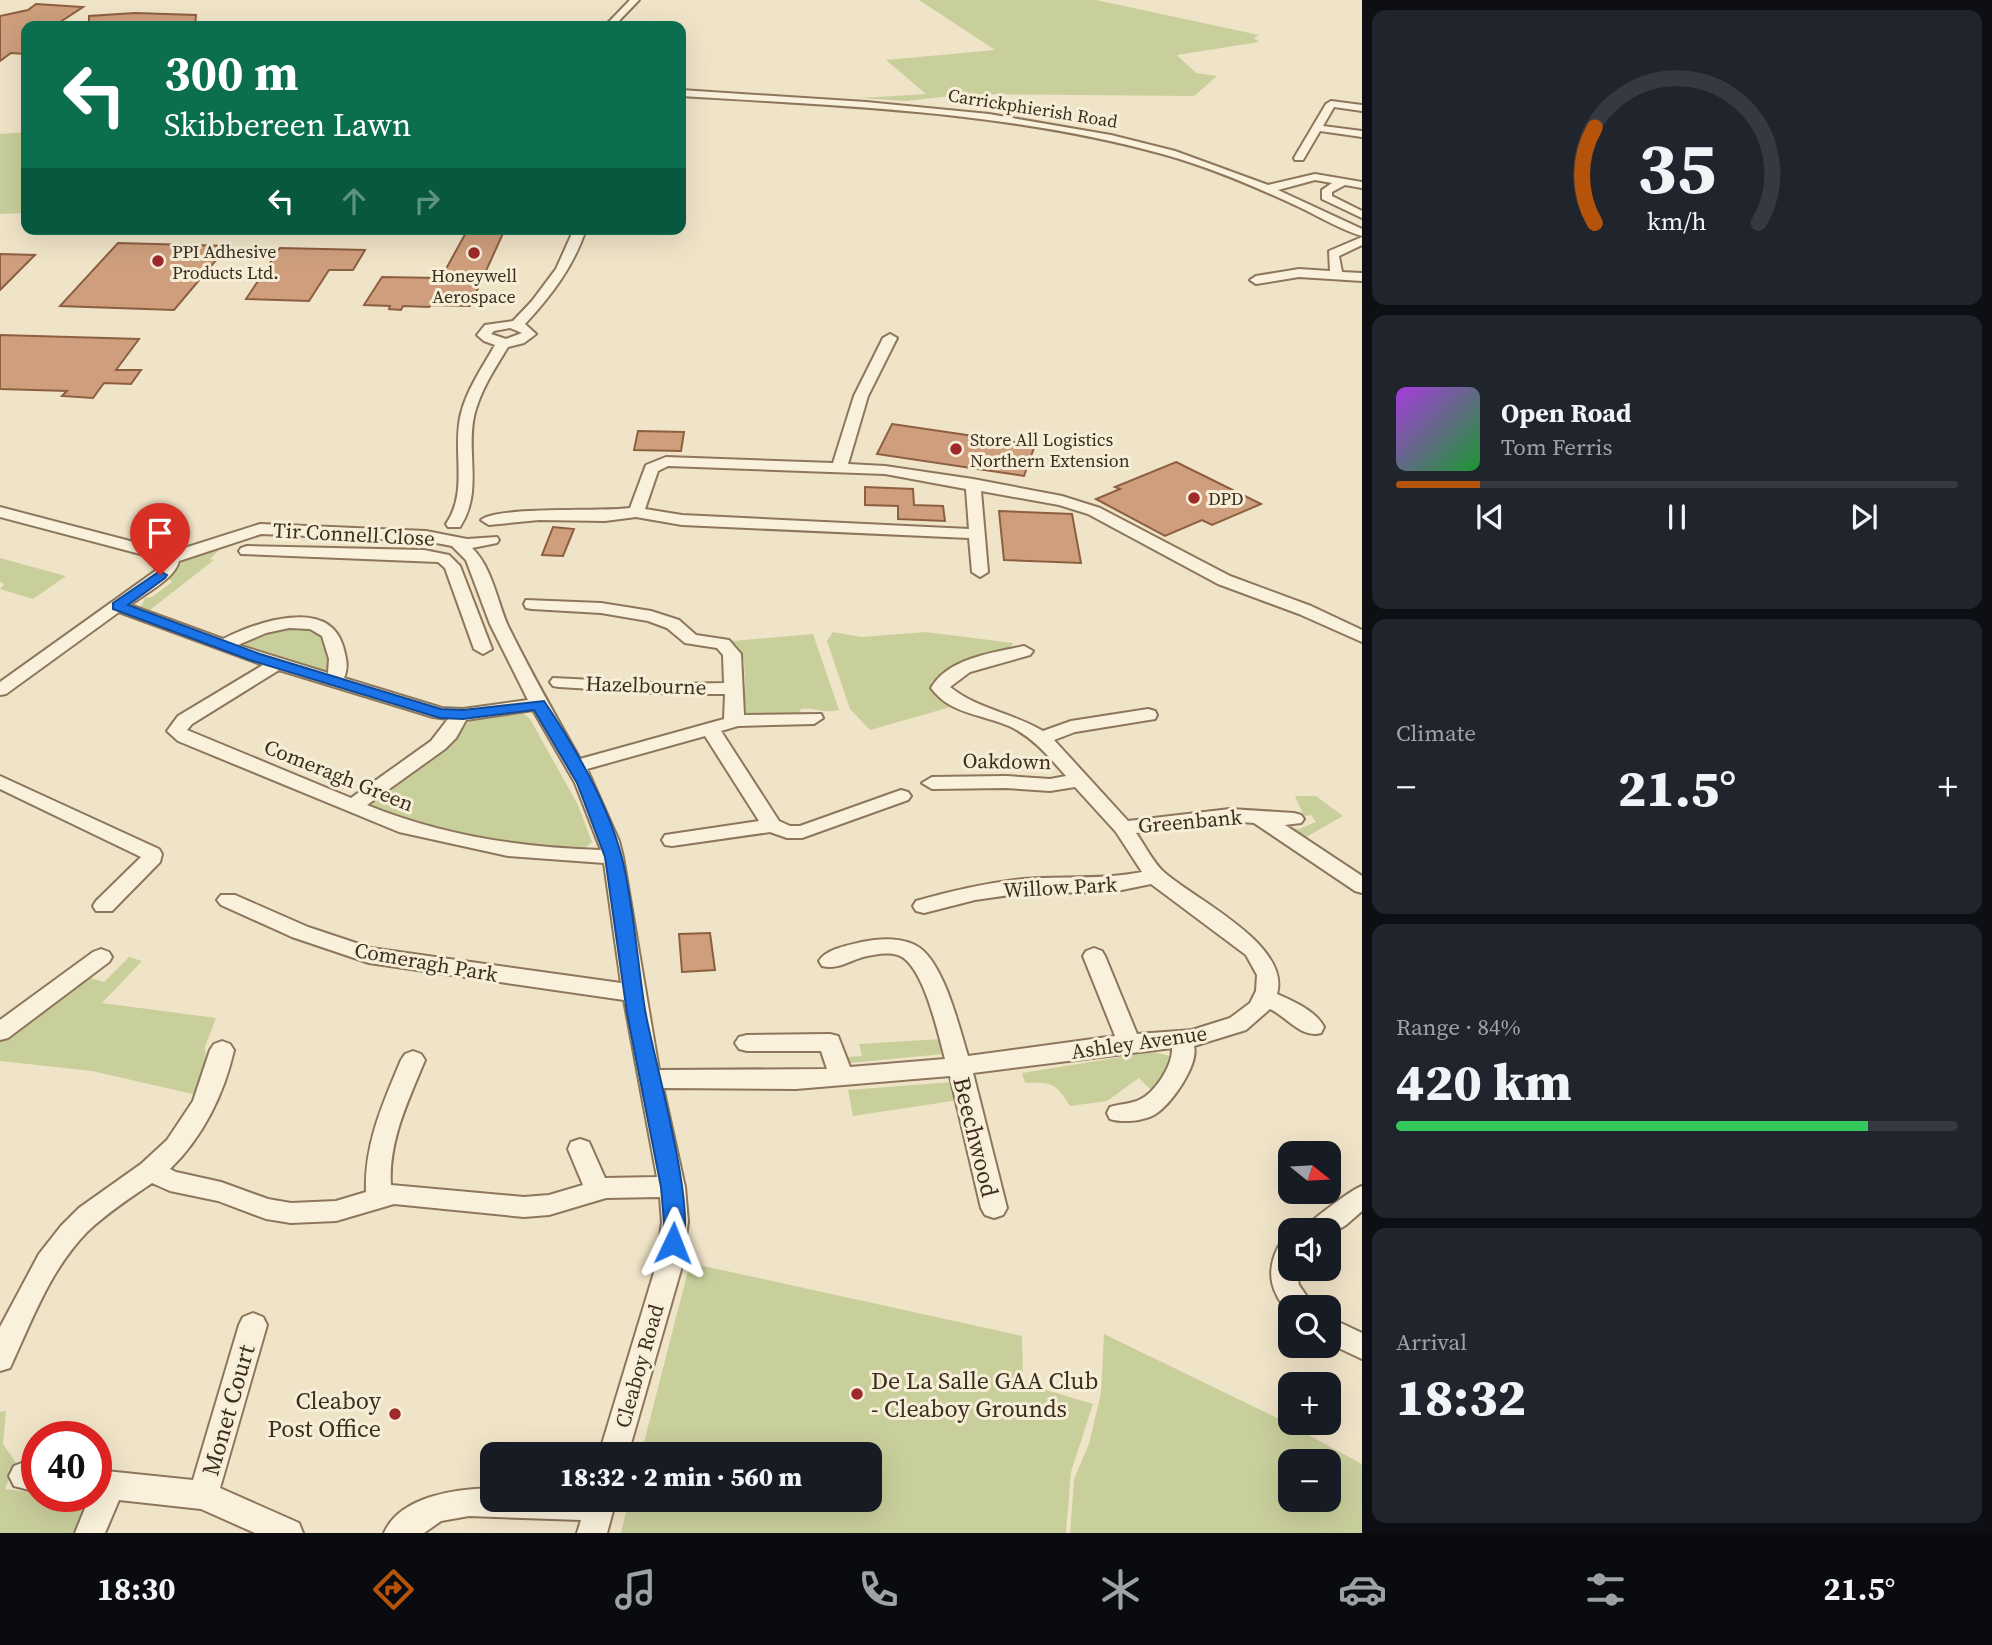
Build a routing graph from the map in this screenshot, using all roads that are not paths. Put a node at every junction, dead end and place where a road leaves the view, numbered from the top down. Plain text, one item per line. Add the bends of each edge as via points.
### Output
1 (635, 0) edge
2 (615, 21) edge
3 (686, 93) edge
4 (1362, 108) edge
5 (1317, 128) junction
6 (1362, 134) edge
7 (1285, 151) dead end
8 (1343, 182) junction
9 (1362, 185) edge
10 (1267, 189) junction
11 (1362, 215) edge
12 (1362, 233) edge
13 (577, 235) edge
14 (1362, 241) edge
15 (1337, 275) junction
16 (1362, 277) edge
17 (1256, 280) dead end
18 (516, 325) junction
19 (890, 338) dead end
20 (503, 343) junction
21 (840, 466) junction
22 (973, 484) junction
23 (465, 505) junction
24 (0, 512) edge
25 (636, 512) junction
26 (491, 528) junction
27 (454, 533) junction
28 (977, 534) junction
29 (247, 551) dead end
30 (170, 558) junction
31 (474, 561) junction
32 (981, 572) dead end
33 (116, 600) junction
34 (532, 604) dead end
35 (499, 624) junction
36 (475, 628) junction
37 (1362, 637) edge
38 (223, 646) junction
39 (47, 648) junction
40 (483, 649) dead end
41 (1024, 651) dead end
42 (278, 664) junction
43 (0, 674) edge
44 (333, 681) junction
45 (559, 682) dead end
46 (734, 688) junction
47 (0, 690) edge
48 (539, 704) junction
49 (460, 715) junction
50 (1148, 715) dead end
51 (814, 718) dead end
52 (733, 721) junction
53 (711, 730) junction
54 (1042, 738) junction
55 (576, 766) junction
56 (1081, 780) junction
57 (0, 782) edge
58 (932, 783) dead end
59 (901, 796) dead end
60 (351, 807) junction
61 (1258, 816) junction
62 (1294, 819) dead end
63 (772, 825) junction
64 (1123, 828) junction
65 (672, 840) dead end
66 (613, 857) junction
67 (1155, 876) junction
68 (1362, 886) edge
69 (228, 900) dead end
70 (104, 906) dead end
71 (924, 906) dead end
72 (1094, 956) dead end
73 (101, 957) dead end
74 (830, 961) dead end
75 (633, 993) junction
76 (1265, 998) junction
77 (1313, 1027) dead end
78 (0, 1032) edge
79 (1180, 1039) junction
80 (747, 1043) dead end
81 (1129, 1043) junction
82 (222, 1050) dead end
83 (413, 1060) dead end
84 (958, 1066) junction
85 (842, 1078) junction
86 (650, 1079) junction
87 (1119, 1113) dead end
88 (580, 1149) dead end
89 (151, 1170) junction
90 (672, 1187) junction
91 (598, 1190) junction
92 (1362, 1196) edge
93 (379, 1197) junction
94 (994, 1209) dead end
95 (1337, 1218) edge
96 (253, 1325) dead end
97 (1341, 1336) edge
98 (1362, 1347) edge
99 (0, 1359) edge
100 (617, 1442) edge
101 (112, 1485) edge
102 (203, 1495) junction
103 (96, 1512) edge
104 (597, 1513) edge
105 (90, 1533) edge
106 (288, 1533) edge
107 (401, 1533) edge

1 - 2 street
3 - 10 street, Carrickphierish Road via 935,110 1040,124 1162,151
4 - 5 street via 1331,104
5 - 6 street
5 - 7 street via 1301,156
8 - 9 street
8 - 10 street via 1310,177
8 - 11 street via 1327,190 1326,197
10 - 12 street, Carrickphierish Road
13 - 18 street via 559,273
14 - 15 street via 1333,254
15 - 16 street
15 - 17 street via 1299,272
18 - 20 street via 528,330 528,336
18 - 20 street via 494,326 485,332 486,338
19 - 21 street via 860,396
20 - 23 street via 467,415
21 - 22 street
21 - 25 street via 662,462 649,472
22 - 28 street
22 - 37 street via 1084,508 1210,573
23 - 26 street
23 - 27 street
24 - 30 street
25 - 26 street via 546,514
25 - 28 street via 682,520
26 - 27 street via 468,519
26 - 27 street via 474,544
26 - 31 street
27 - 30 street via 420,536 261,529
27 - 31 street, Cleaboy Road
28 - 32 street
29 - 36 street, Tir Connell Close via 443,558 454,569
30 - 33 street via 164,572
31 - 35 street, Cleaboy Road
33 - 38 street
33 - 39 street
34 - 46 street, Hazelbourne via 609,608 664,619 691,639 720,643 729,649
35 - 36 street
35 - 48 street, Cleaboy Road
36 - 40 street, Tir Connell Close
38 - 42 street
38 - 44 street via 276,624 317,627 330,636 339,662
39 - 43 street
39 - 47 street
41 - 54 street via 966,667 942,681 940,688 967,707 1015,722
42 - 44 street
42 - 60 street, Comeragh Green via 185,720 176,731
44 - 49 street via 433,712
45 - 46 street, Hazelbourne
46 - 52 street, Hazelbourne
48 - 49 street
48 - 55 street, Cleaboy Road
49 - 60 street via 438,745
50 - 54 street via 1071,727
51 - 52 street, Hazelbourne
52 - 53 street, Hazelbourne
53 - 55 street, Hazelbourne
53 - 63 street, Hazelbourne
54 - 56 street
55 - 66 street, Cleaboy Road
56 - 58 street, Oakdown via 1050,785
56 - 64 street
57 - 70 street via 154,857
59 - 63 street via 802,832
60 - 66 street, Comeragh Green via 406,828 488,846 550,855
61 - 62 street, Greenbank
61 - 64 street, Greenbank
61 - 68 street, Greenbank
63 - 65 street
64 - 67 street
66 - 75 street, Cleaboy Road
67 - 71 street, Willow Park via 1112,885 1024,886
67 - 76 street via 1254,950 1268,975
69 - 75 street, Comeragh Park via 369,955
72 - 81 street
73 - 78 street
74 - 84 street, Beechwood via 876,948 902,949 915,955 931,977
75 - 86 street, Cleaboy Road
76 - 77 street
76 - 79 street, Ashley Avenue via 1253,1015 1238,1024
79 - 81 street, Ashley Avenue
79 - 87 street via 1183,1062 1160,1097 1145,1109
80 - 85 street via 828,1041
81 - 84 street, Ashley Avenue
82 - 89 street via 216,1078 201,1109 176,1146
83 - 93 street via 384,1135
84 - 85 street, Ashley Avenue
84 - 94 street, Beechwood
85 - 86 street, Ashley Avenue
86 - 90 street, Cleaboy Road
88 - 91 street
89 - 93 street via 170,1181 279,1212 326,1212
89 - 99 street via 96,1208 69,1234 29,1296
90 - 91 street
90 - 100 street, Cleaboy Road via 675,1222 670,1259
91 - 93 street via 549,1205 524,1207 414,1195
92 - 95 street
96 - 102 street, Monet Court
97 - 98 street
101 - 102 street
102 - 106 street
103 - 105 street
104 - 107 street via 507,1503 449,1505 433,1510

